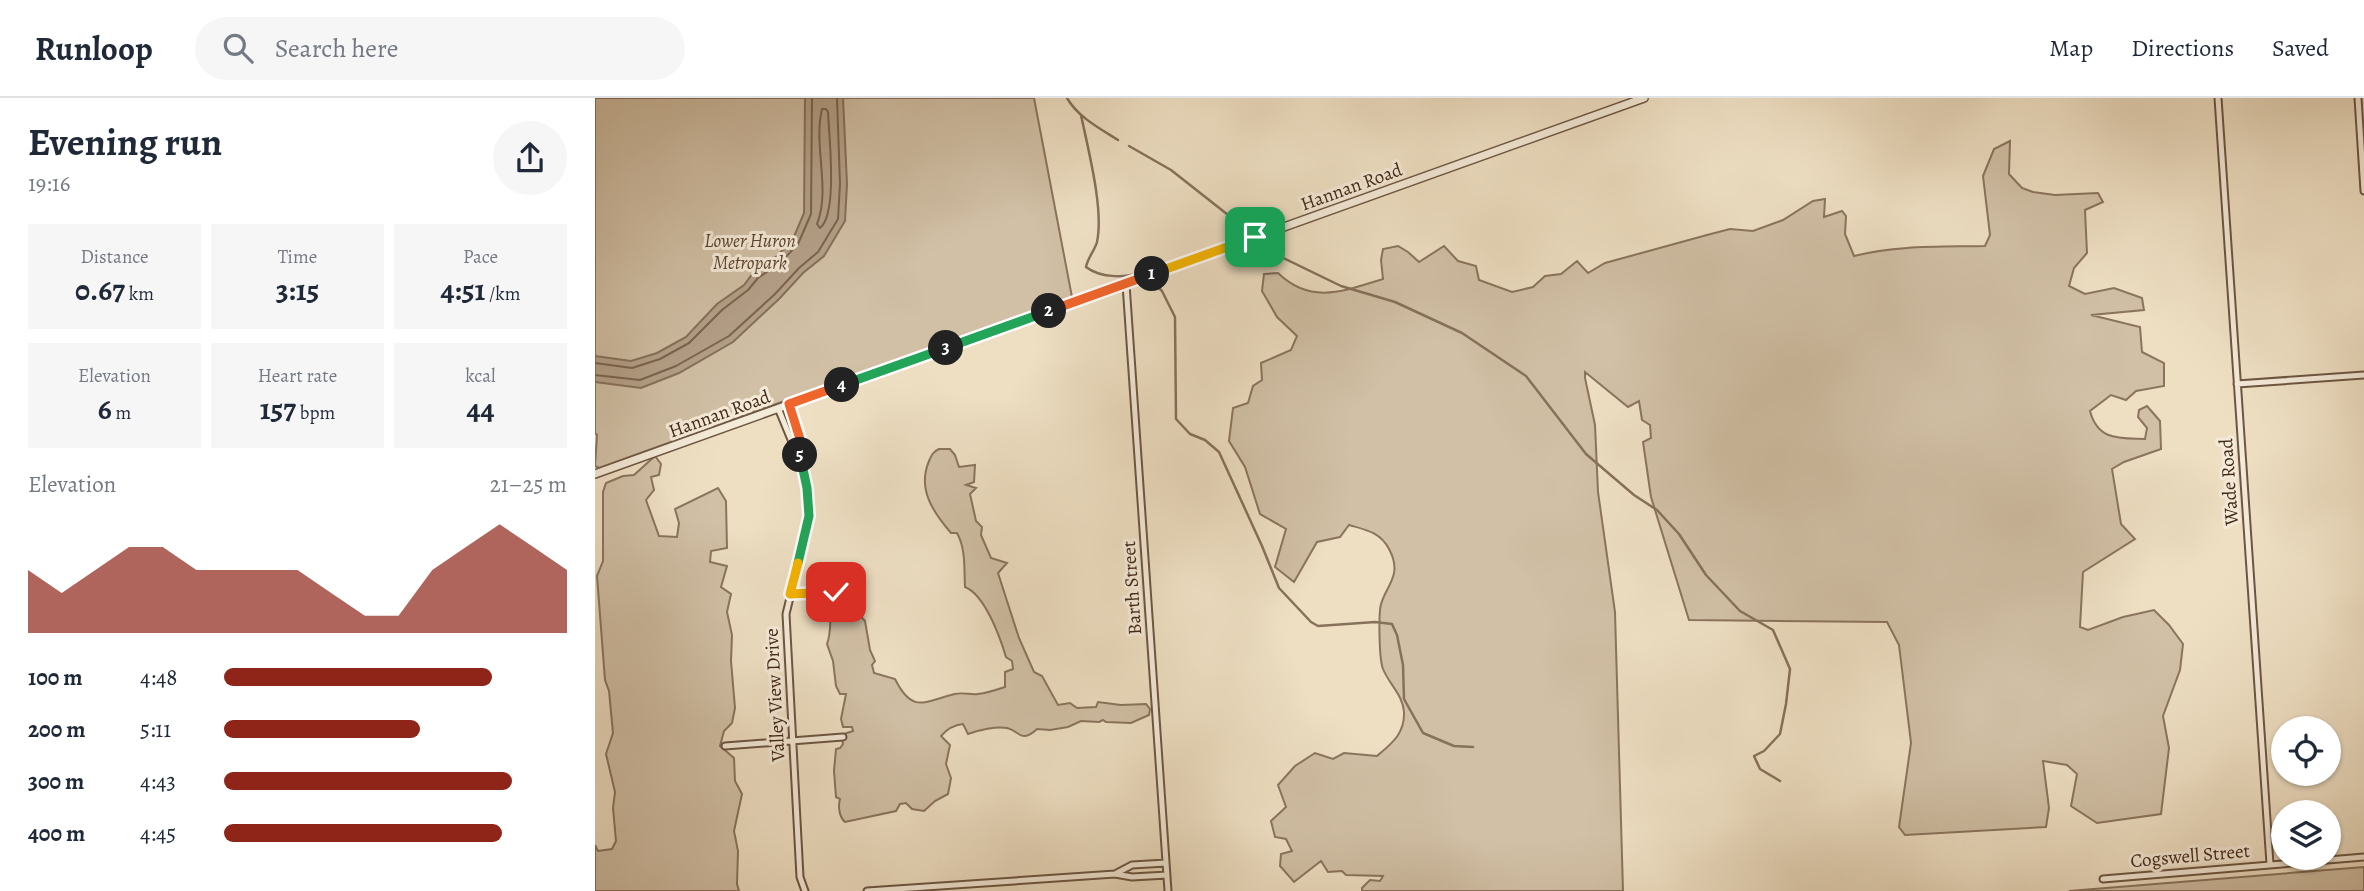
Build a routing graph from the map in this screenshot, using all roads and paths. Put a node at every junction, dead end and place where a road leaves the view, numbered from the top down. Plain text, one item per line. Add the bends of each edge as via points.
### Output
1 (1644, 98) edge
2 (2218, 98) edge
3 (2358, 98) edge
4 (2364, 191) edge
5 (1126, 284) junction
6 (2364, 375) edge
7 (2237, 384) junction
8 (789, 404) junction
9 (778, 408) junction
10 (799, 459) junction
11 (595, 474) edge
12 (849, 591) dead end
13 (790, 594) junction
14 (843, 737) dead end
15 (793, 741) junction
16 (725, 746) dead end
17 (2364, 857) edge
18 (1166, 863) junction
19 (2270, 864) junction
20 (1115, 874) junction
21 (1167, 875) junction
22 (2103, 879) dead end
23 (805, 891) edge
24 (867, 891) edge
25 (1168, 891) edge

1 - 5 street, Hannan Road
2 - 7 street, Wade Road
3 - 4 street
5 - 8 street, Hannan Road
5 - 18 street, Barth Street
6 - 7 street
7 - 19 street, Wade Road
8 - 9 street, Hannan Road
8 - 10 street, Valley View Drive via 800,439
9 - 10 street, Valley View Drive
9 - 11 street, Hannan Road
10 - 13 street, Valley View Drive via 809,516
12 - 13 street
13 - 15 street, Valley View Drive via 786,614
14 - 15 street
15 - 16 street
15 - 23 street, Valley View Drive via 800,877
17 - 19 street, Cogswell Street
18 - 20 street via 1132,865
18 - 21 street, Barth Street
19 - 22 street, Cogswell Street
20 - 21 street
20 - 24 street
21 - 25 street, Barth Street

